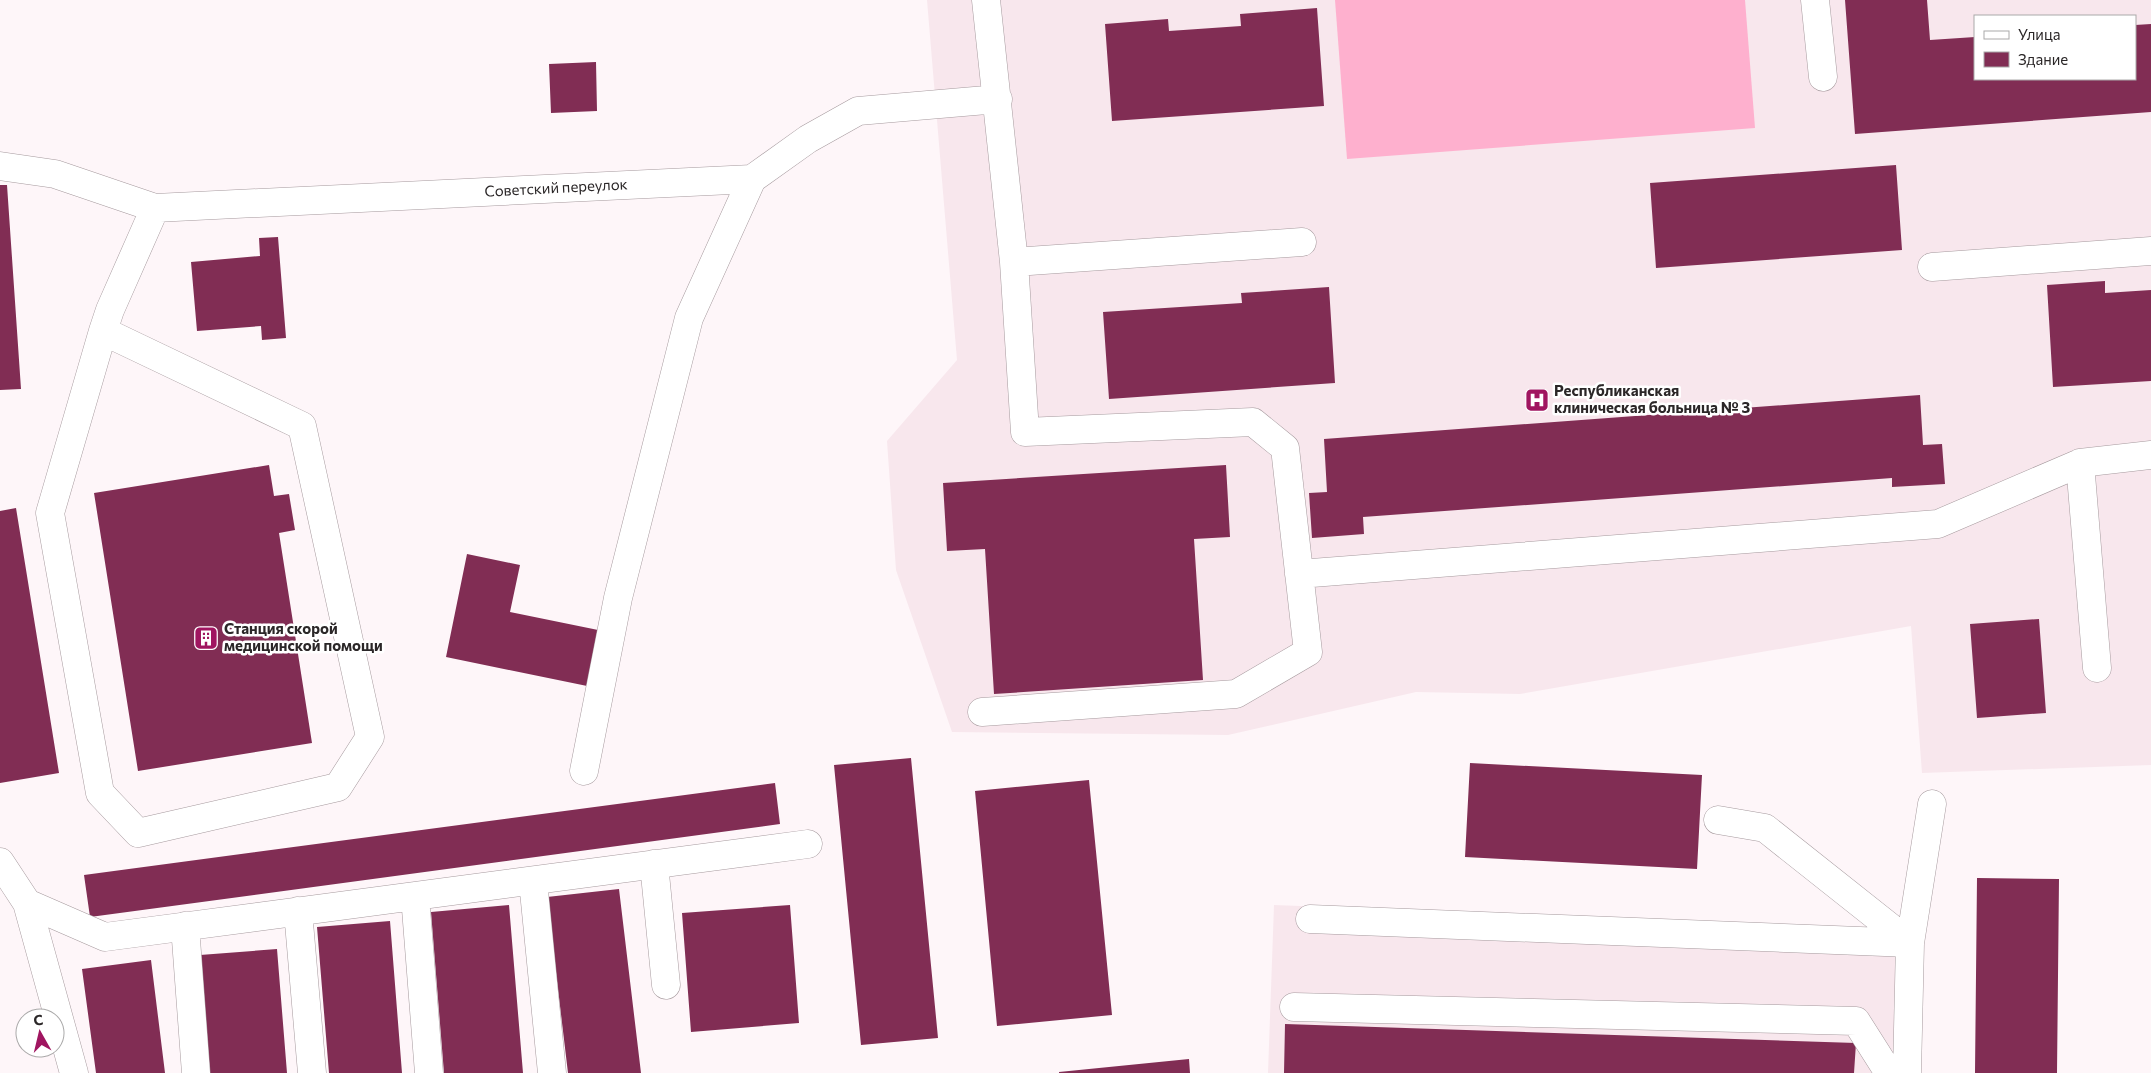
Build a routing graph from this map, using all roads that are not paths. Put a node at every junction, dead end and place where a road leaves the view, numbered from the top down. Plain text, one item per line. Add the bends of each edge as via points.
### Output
1 (986, 0) edge
2 (1815, 0) edge
3 (1823, 77) dead end
4 (998, 99) junction
5 (0, 166) edge
6 (752, 179) junction
7 (155, 208) junction
8 (1302, 242) dead end
9 (2151, 251) edge
10 (1014, 262) junction
11 (1932, 267) dead end
12 (103, 331) junction
13 (2151, 456) edge
14 (2080, 463) junction
15 (1299, 574) junction
16 (2098, 668) dead end
17 (982, 712) dead end
18 (584, 770) dead end
19 (1932, 804) dead end
20 (1718, 820) dead end
21 (808, 844) dead end
22 (0, 862) edge
23 (654, 864) junction
24 (533, 881) junction
25 (415, 896) junction
26 (27, 902) junction
27 (298, 911) junction
28 (1310, 919) dead end
29 (185, 926) junction
30 (1910, 943) junction
31 (666, 986) dead end
32 (1294, 1007) dead end
33 (74, 1073) edge
34 (196, 1073) edge
35 (312, 1073) edge
36 (429, 1073) edge
37 (552, 1073) edge
38 (1889, 1073) edge
39 (1907, 1073) edge

1 - 4 street
2 - 3 street
4 - 6 street via 858,111 808,139
4 - 10 street
5 - 7 street, Советский переулок via 55,174
6 - 7 street, Советский переулок
6 - 18 street via 689,318 618,598
7 - 12 street
8 - 10 street
9 - 11 street
10 - 15 street via 1026,432 1253,422 1285,448
12 - 12 street via 50,513 100,793 138,833 338,787 370,737 302,426
13 - 14 street
14 - 15 street via 1938,524
14 - 16 street
15 - 17 street via 1308,652 1236,694
19 - 30 street
20 - 30 street via 1765,828
21 - 23 street
22 - 26 street
23 - 24 street
23 - 31 street
24 - 25 street
24 - 37 street
25 - 27 street
25 - 36 street
26 - 29 street via 105,937
26 - 33 street
27 - 29 street
27 - 35 street
28 - 30 street
29 - 34 street
30 - 39 street
32 - 38 street via 1856,1021

